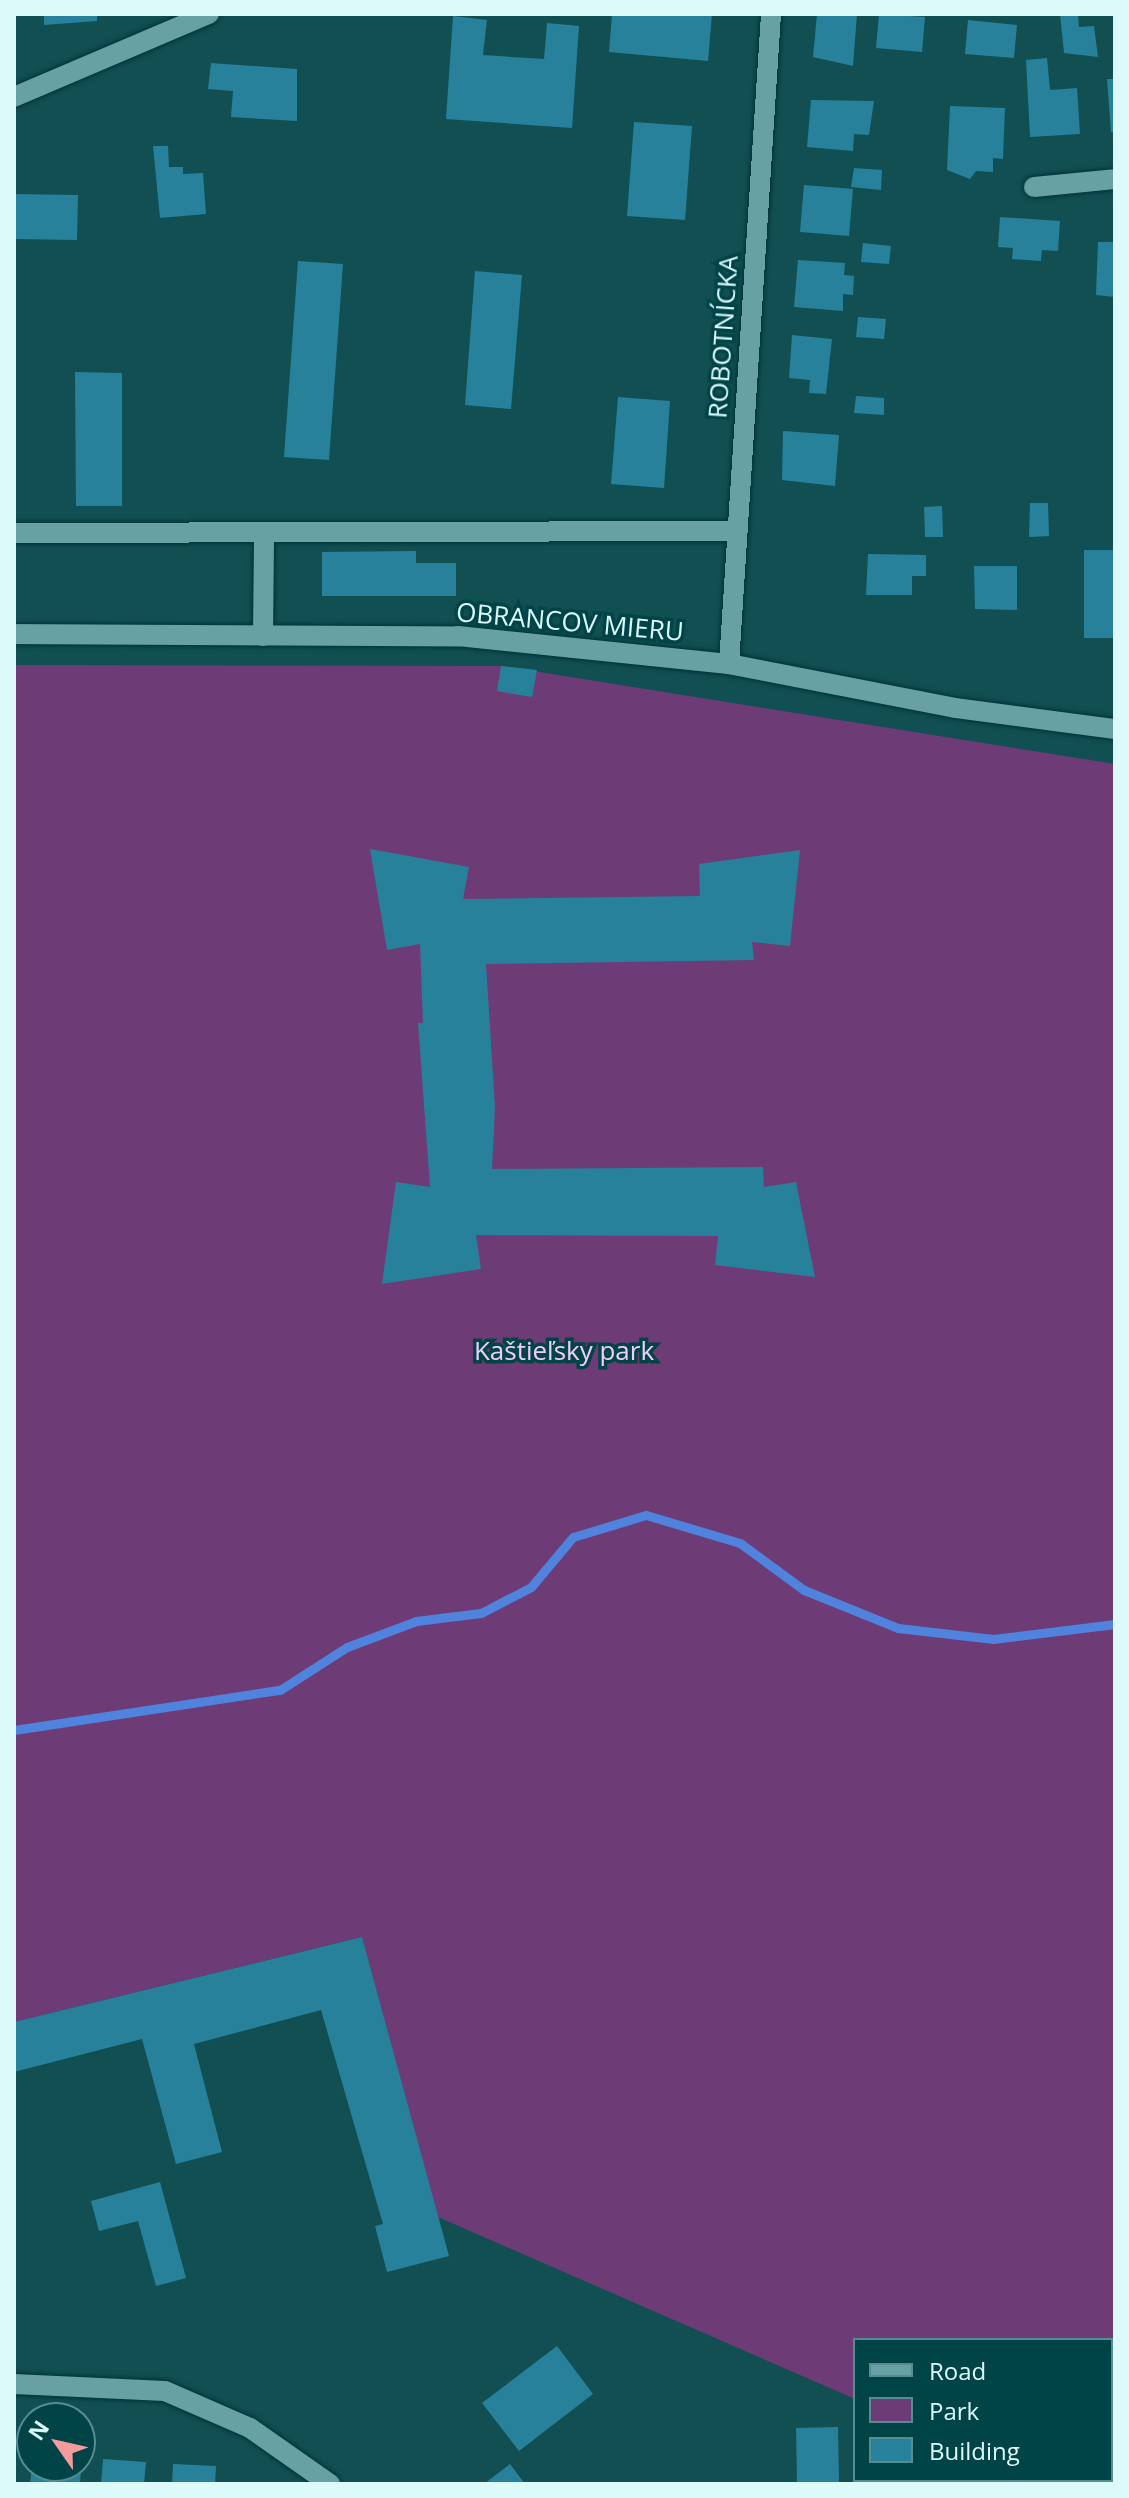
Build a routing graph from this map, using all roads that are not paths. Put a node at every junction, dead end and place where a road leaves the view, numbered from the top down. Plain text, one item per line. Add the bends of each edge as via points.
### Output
1 (209, 14) edge
2 (771, 14) edge
3 (14, 97) edge
4 (1115, 179) edge
5 (1034, 187) dead end
6 (735, 531) junction
7 (14, 533) edge
8 (264, 533) junction
9 (14, 634) edge
10 (263, 636) junction
11 (729, 664) junction
12 (1115, 729) edge
13 (14, 2384) edge
14 (330, 2484) edge

1 - 3 street
2 - 6 street, ROBOTNÍCKA
4 - 5 street
6 - 8 street
6 - 11 street, ROBOTNÍCKA
7 - 8 street
8 - 10 street
9 - 10 street, OBRANCOV MIERU
10 - 11 street, OBRANCOV MIERU via 458,636
11 - 12 street, OBRANCOV MIERU via 955,708
13 - 14 street via 165,2391 250,2428

